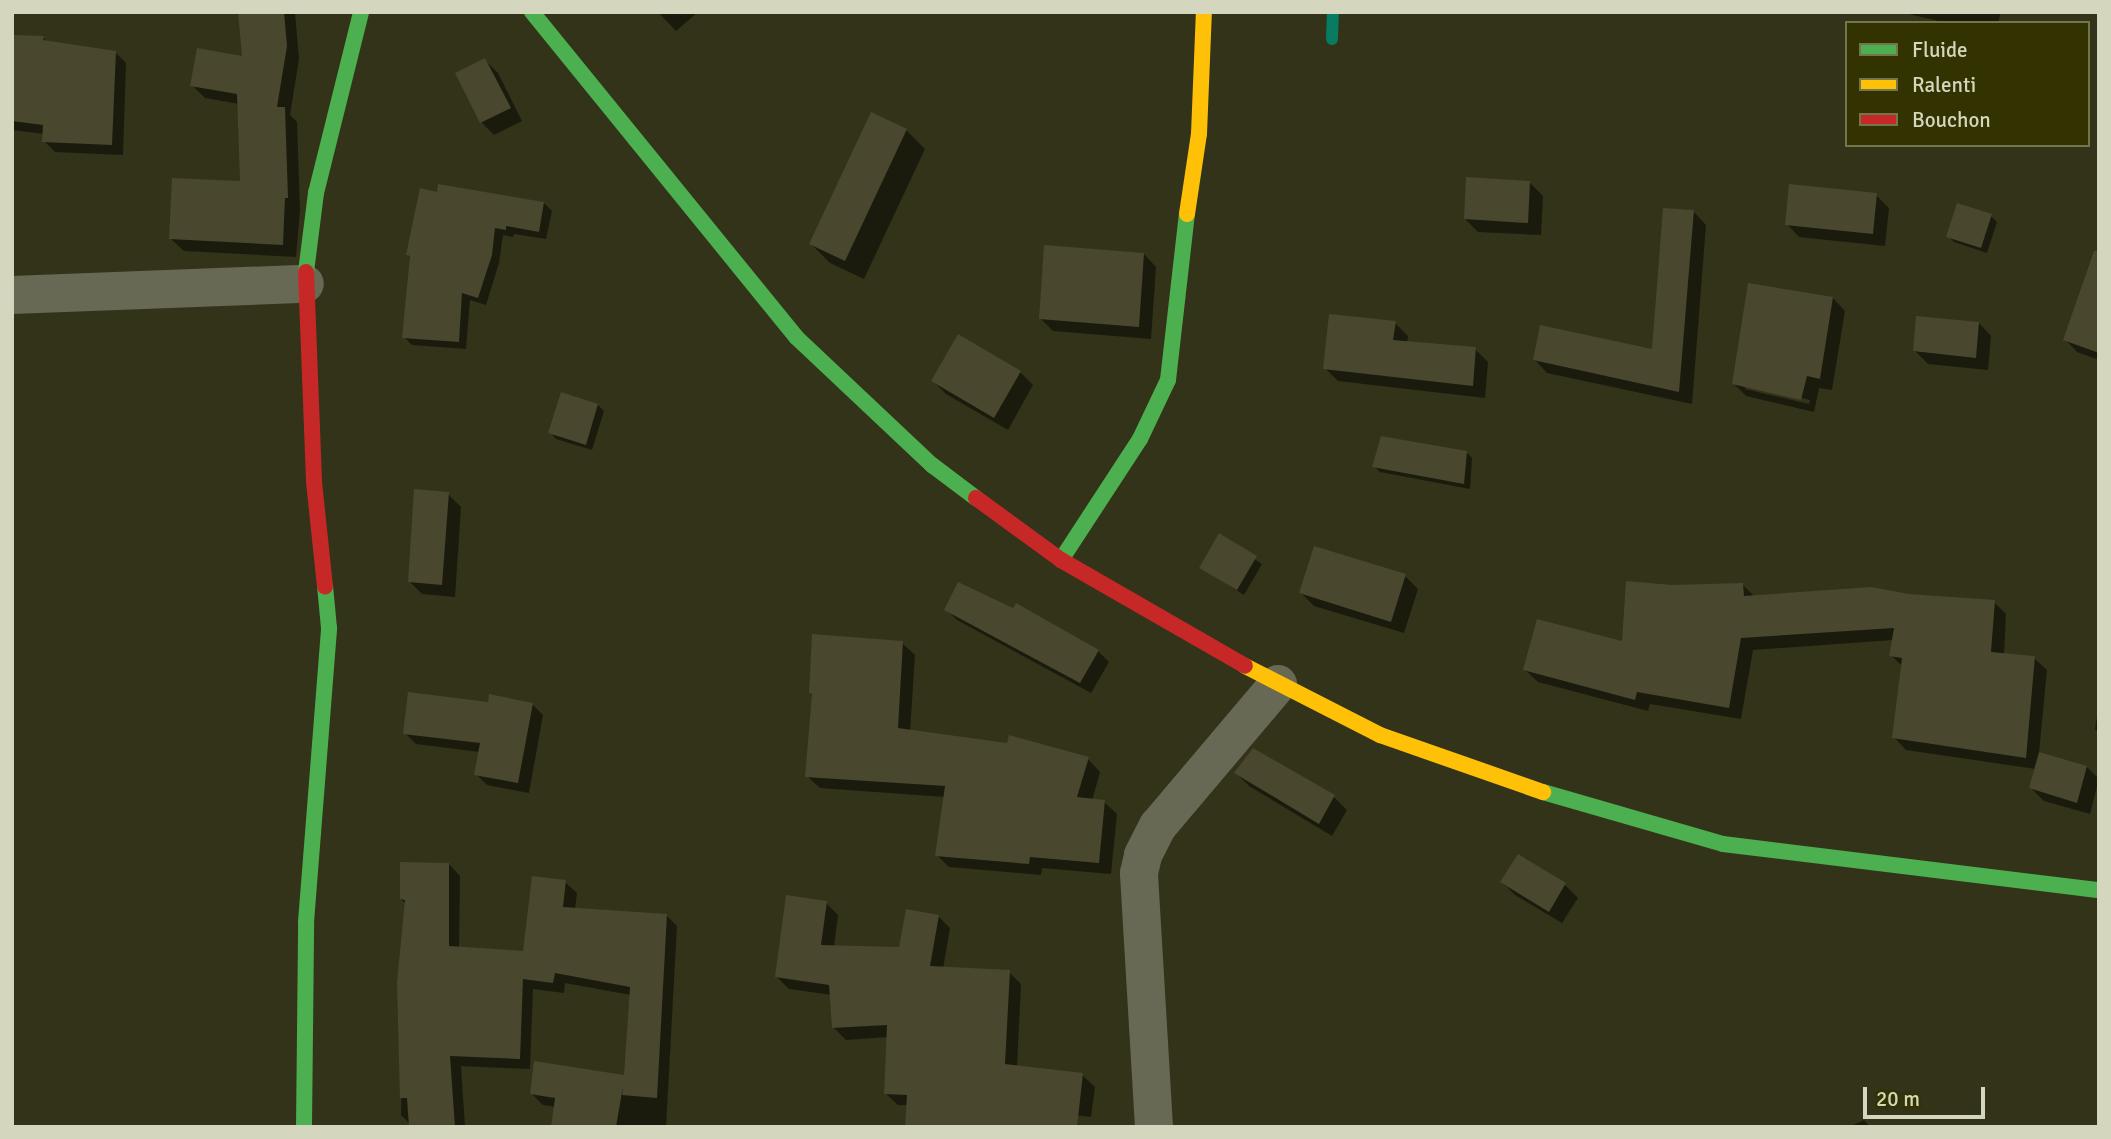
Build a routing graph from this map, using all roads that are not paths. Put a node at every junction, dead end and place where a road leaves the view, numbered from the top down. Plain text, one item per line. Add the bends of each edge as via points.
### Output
1 (361, 12) edge
2 (532, 12) edge
3 (1204, 12) edge
4 (305, 284) junction
5 (12, 295) edge
6 (1061, 560) junction
7 (1278, 684) junction
8 (2099, 890) edge
9 (304, 1127) edge
10 (1154, 1127) edge

1 - 4 street via 316,193
2 - 6 street via 796,337 932,465
3 - 6 street via 1199,134 1168,380 1140,439
4 - 5 street
4 - 9 street via 314,482 329,628 306,922
6 - 7 street
7 - 8 street via 1380,735 1532,789 1723,844
7 - 10 street via 1157,826 1143,855 1139,873

